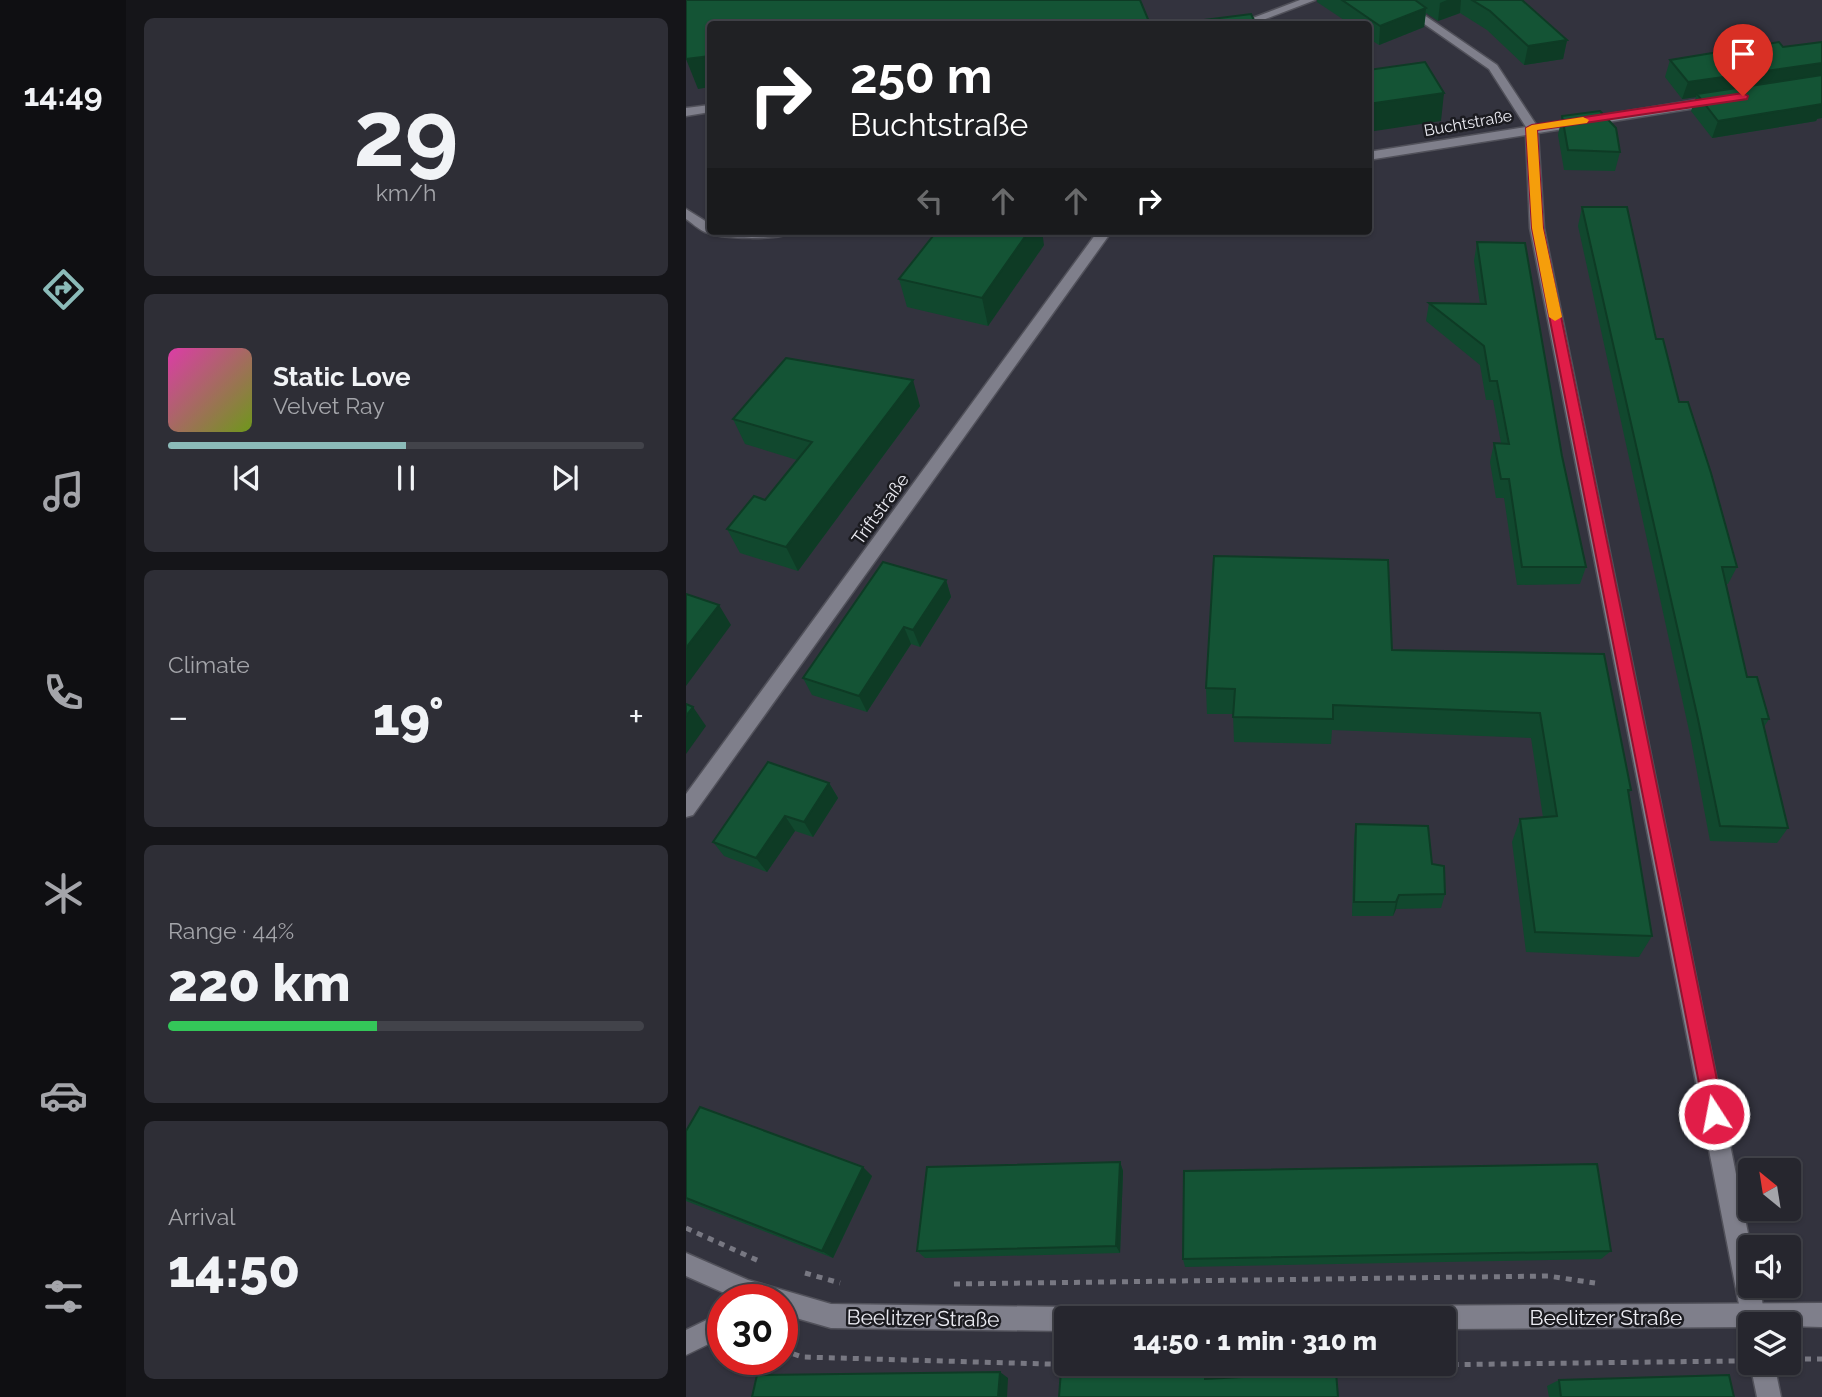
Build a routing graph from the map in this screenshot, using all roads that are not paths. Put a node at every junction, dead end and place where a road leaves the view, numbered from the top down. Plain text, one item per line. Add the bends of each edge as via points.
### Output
1 (1310, 0) edge
2 (1395, 0) edge
3 (1251, 21) edge
4 (1725, 99) edge
5 (707, 108) edge
6 (686, 112) edge
7 (1532, 128) junction
8 (1372, 155) edge
9 (686, 213) edge
10 (707, 228) edge
11 (1102, 235) edge
12 (686, 809) edge
13 (686, 1264) edge
14 (722, 1284) edge
15 (798, 1306) edge
16 (1753, 1312) edge
17 (1822, 1315) edge
18 (1801, 1317) edge
19 (1054, 1319) edge
20 (1456, 1319) edge
21 (1738, 1321) edge
22 (707, 1332) edge
23 (686, 1343) edge
24 (1764, 1375) edge
25 (1769, 1397) edge

1 - 3 street
2 - 7 street via 1493,67
4 - 7 street, Buchtstraße
5 - 6 street
7 - 8 street, Buchtstraße
7 - 16 street via 1538,228
9 - 10 street
11 - 12 street, Triftstraße
13 - 14 street, Beelitzer Straße
15 - 19 street, Beelitzer Straße via 831,1316
17 - 18 street, Beelitzer Straße
20 - 21 street, Beelitzer Straße
22 - 23 street
24 - 25 street

